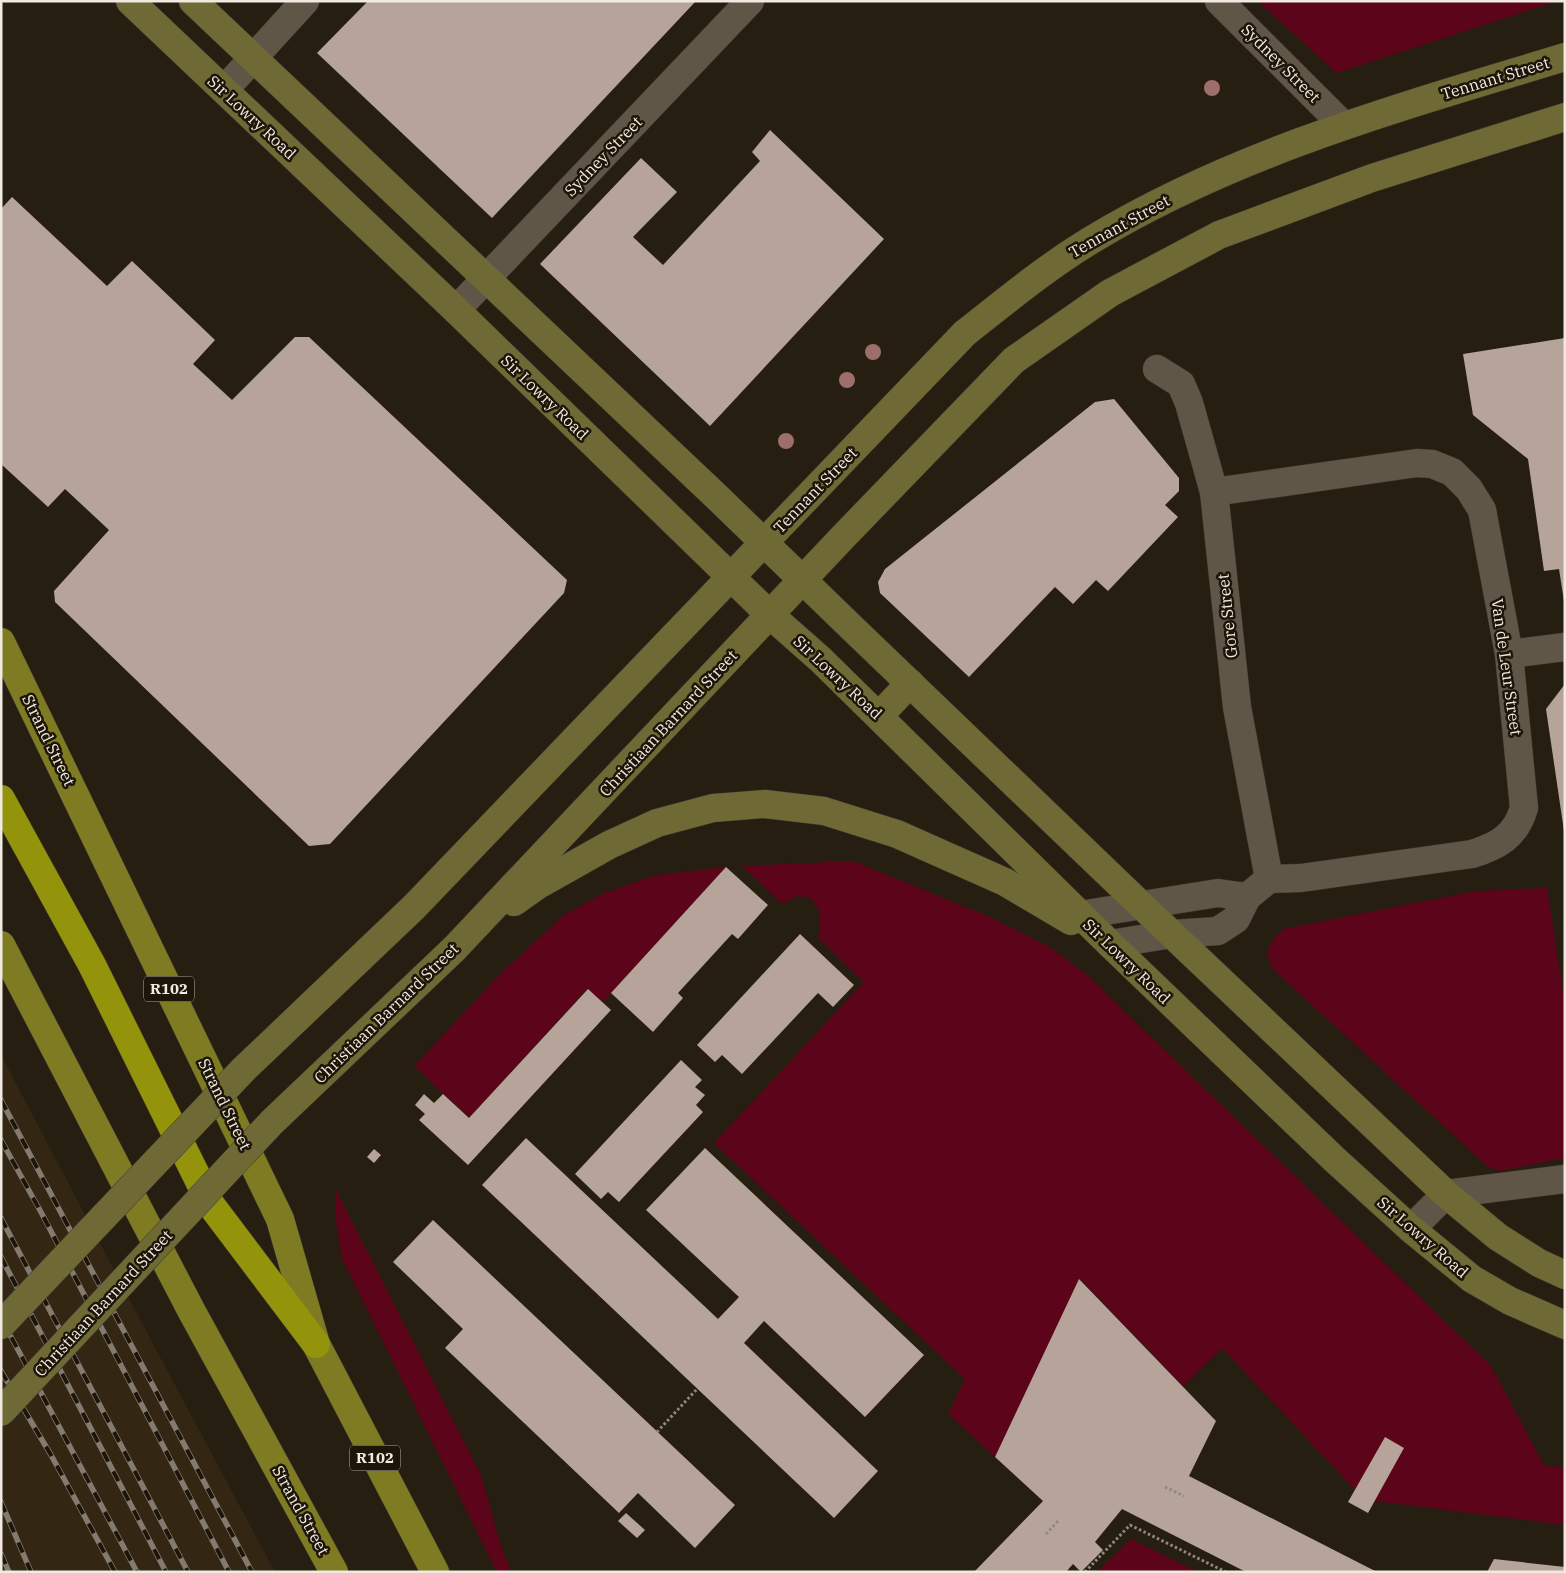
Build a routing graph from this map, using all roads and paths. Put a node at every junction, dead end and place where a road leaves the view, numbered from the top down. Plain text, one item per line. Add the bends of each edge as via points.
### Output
1 (130, 1) edge
2 (193, 1) edge
3 (304, 1) edge
4 (750, 1) edge
5 (1219, 1) edge
6 (1565, 56) edge
7 (253, 58) junction
8 (224, 90) junction
9 (1565, 117) edge
10 (1343, 125) junction
11 (486, 278) junction
12 (456, 310) junction
13 (1157, 369) dead end
14 (1214, 492) junction
15 (764, 543) junction
16 (731, 577) junction
17 (803, 580) junction
18 (770, 615) junction
19 (1, 642) edge
20 (1565, 647) edge
21 (1509, 654) junction
22 (910, 683) junction
23 (879, 716) junction
24 (1, 798) edge
25 (1268, 879) junction
26 (1247, 897) junction
27 (1142, 906) junction
28 (1080, 916) junction
29 (1172, 934) junction
30 (463, 940) junction
31 (1110, 944) junction
32 (1, 945) edge
33 (1565, 1179) edge
34 (1446, 1194) junction
35 (1411, 1229) junction
36 (1565, 1276) edge
37 (1, 1325) edge
38 (1565, 1325) edge
39 (316, 1344) junction
40 (697, 1389) dead end
41 (1, 1412) edge
42 (657, 1432) dead end
43 (1165, 1487) dead end
44 (1184, 1496) dead end
45 (1058, 1521) dead end
46 (1046, 1534) dead end
47 (334, 1572) edge
48 (435, 1572) edge
49 (1086, 1572) edge
50 (1226, 1572) edge

1 - 8 main road, Sir Lowry Road
2 - 7 main road
3 - 7 street
4 - 11 street, Sydney Street
5 - 10 street, Sydney Street
6 - 10 main road, Tennant Street
7 - 8 street
7 - 11 main road
8 - 12 main road, Sir Lowry Road
9 - 17 main road via 1363,181 1228,232 1110,293 1014,360
10 - 15 main road, Tennant Street via 1231,168 1159,202 1044,270 966,333
11 - 12 street, Sydney Street
11 - 15 main road
12 - 16 main road, Sir Lowry Road
13 - 14 street, Gore Street via 1181,384
14 - 21 street, Van de Leur Street via 1417,463 1432,464 1452,472 1469,489 1482,510
14 - 25 street, Gore Street via 1237,707
15 - 16 main road, Tennant Street
15 - 17 main road
16 - 18 main road, Sir Lowry Road
16 - 37 main road, bridge via 414,907 243,1070
17 - 18 main road, Christiaan Barnard Street
17 - 22 main road
18 - 23 main road, Sir Lowry Road
18 - 30 main road, Christiaan Barnard Street
19 - 39 main road, Strand Street / R102 via 280,1219
20 - 21 street
21 - 25 street, Van de Leur Street via 1524,808 1515,828 1503,840 1472,854 1301,878
22 - 23 main road
22 - 27 main road
23 - 28 main road, Sir Lowry Road
24 - 39 highway via 92,965 211,1205
25 - 26 street
26 - 27 street via 1218,893
26 - 29 street via 1236,919 1218,931
27 - 28 street
27 - 29 main road
28 - 31 main road, Sir Lowry Road
29 - 31 street
29 - 34 main road
30 - 31 main road via 570,866 657,823 713,808 766,804 824,811 897,834 1005,882
30 - 41 main road, Christiaan Barnard Street, bridge via 272,1122
31 - 35 main road, Sir Lowry Road
32 - 47 main road, Strand Street via 191,1310
33 - 34 street
34 - 35 street
34 - 36 main road via 1498,1237
35 - 38 main road, Sir Lowry Road via 1472,1279 1510,1301
39 - 48 main road, Strand Street / R102
40 - 42 path
43 - 44 path
45 - 46 path
49 - 50 path via 1130,1525

